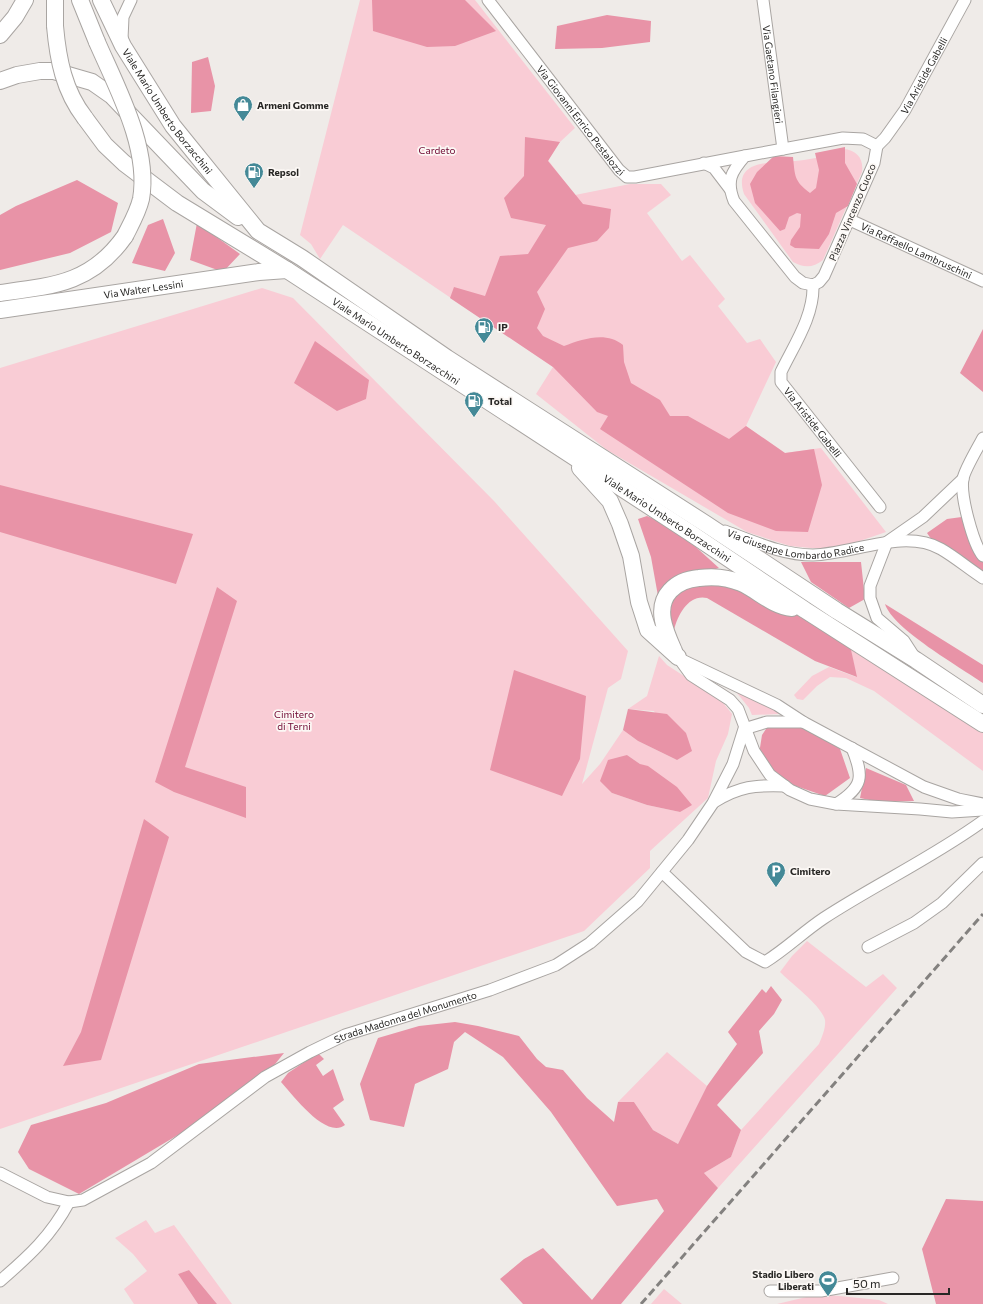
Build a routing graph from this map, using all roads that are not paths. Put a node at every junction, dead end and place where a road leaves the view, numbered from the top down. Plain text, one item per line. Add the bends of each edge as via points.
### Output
1 (24, 0) edge
2 (54, 0) edge
3 (80, 0) edge
4 (101, 0) edge
5 (131, 0) edge
6 (488, 0) edge
7 (763, 0) edge
8 (965, 0) edge
9 (0, 35) edge
10 (123, 46) junction
11 (0, 81) edge
12 (877, 146) junction
13 (783, 149) junction
14 (745, 156) junction
15 (704, 164) junction
16 (730, 190) junction
17 (850, 220) junction
18 (258, 231) junction
19 (287, 270) junction
20 (983, 281) edge
21 (813, 285) junction
22 (0, 293) edge
23 (0, 310) edge
24 (983, 438) edge
25 (565, 452) junction
26 (962, 479) junction
27 (880, 507) dead end
28 (706, 524) junction
29 (887, 542) junction
30 (983, 556) edge
31 (983, 578) edge
32 (805, 610) junction
33 (678, 658) junction
34 (916, 660) junction
35 (983, 705) edge
36 (803, 722) junction
37 (983, 724) edge
38 (744, 729) junction
39 (852, 748) junction
40 (785, 786) junction
41 (713, 803) junction
42 (836, 804) junction
43 (983, 804) edge
44 (983, 810) edge
45 (983, 821) edge
46 (983, 863) edge
47 (662, 872) junction
48 (868, 947) dead end
49 (0, 1173) edge
50 (69, 1202) junction
51 (893, 1278) dead end
52 (0, 1281) edge
53 (770, 1291) dead end

1 - 9 main road via 15,17
2 - 19 main road, Viale Mario Umberto Borzacchini, bridge via 58,54 64,80 75,105 105,145 176,203
3 - 22 main road, bridge via 128,116 142,166 140,201 125,236 104,261 87,273 66,282
4 - 10 main road, Viale Mario Umberto Borzacchini
5 - 10 street via 122,17
6 - 15 street, Via Giovanni Enrico Pestalozzi via 627,177 635,178
7 - 13 street, Via Gaetano Filangieri
8 - 12 street, Via Aristide Gabelli via 905,110
10 - 18 main road, Viale Mario Umberto Borzacchini via 173,126
11 - 18 main road via 17,75 54,71 92,82 112,96 203,192
12 - 13 street via 863,140 842,138
12 - 17 street, Piazza Vincenzo Cuoco via 874,162
13 - 14 street
14 - 15 street, Via Giovanni Enrico Pestalozzi
14 - 16 street via 736,166 730,179
15 - 16 street via 714,168
16 - 21 street via 734,201 795,276 803,283
17 - 20 street, Via Raffaello Lambruschini
17 - 21 street, Piazza Vincenzo Cuoco via 824,276
18 - 28 main road, Viale Mario Umberto Borzacchini via 302,258 447,358
19 - 23 main road, Via Walter Lessini
19 - 25 main road, Viale Mario Umberto Borzacchini
21 - 27 street, Via Aristide Gabelli via 810,313 781,372 781,382
24 - 26 street, Via Giuseppe Lombardo Radice
25 - 32 main road, Viale Mario Umberto Borzacchini
25 - 33 main road via 610,501 631,556 639,602 648,630
26 - 29 street, Via Giuseppe Lombardo Radice via 923,517
26 - 30 street via 975,543
28 - 29 street, Via Giuseppe Lombardo Radice via 784,552 804,554 832,554
28 - 34 main road, Viale Mario Umberto Borzacchini
29 - 31 street, Via Giuseppe Lombardo Radice via 922,542 940,548
29 - 34 street via 870,586 870,598 877,618 904,640
32 - 33 main road via 781,607 740,583 717,576 686,579 665,597 661,616
32 - 37 main road, Viale Mario Umberto Borzacchini
33 - 36 street via 777,705
33 - 38 street via 691,675 730,700 738,709
34 - 35 main road, Viale Mario Umberto Borzacchini
36 - 38 street via 767,722
36 - 39 street
38 - 40 street via 754,751 770,775
38 - 41 street, Strada Madonna del Monumento via 733,764
39 - 42 street via 859,764 860,778 850,796
39 - 43 street via 924,787 958,799
40 - 41 street, Strada Madonna del Monumento via 747,786 730,792
40 - 42 street via 810,800
41 - 47 street, Strada Madonna del Monumento
42 - 44 street via 959,812
45 - 47 street via 950,845 823,919 765,962 746,952
46 - 48 street via 942,903 914,923
47 - 50 street, Strada Madonna del Monumento via 638,901 590,943 556,964 490,990 345,1035 310,1052 265,1077 151,1163 83,1200
49 - 50 street, Strada Madonna del Monumento via 47,1197
50 - 52 street via 50,1234
51 - 53 street via 821,1291

